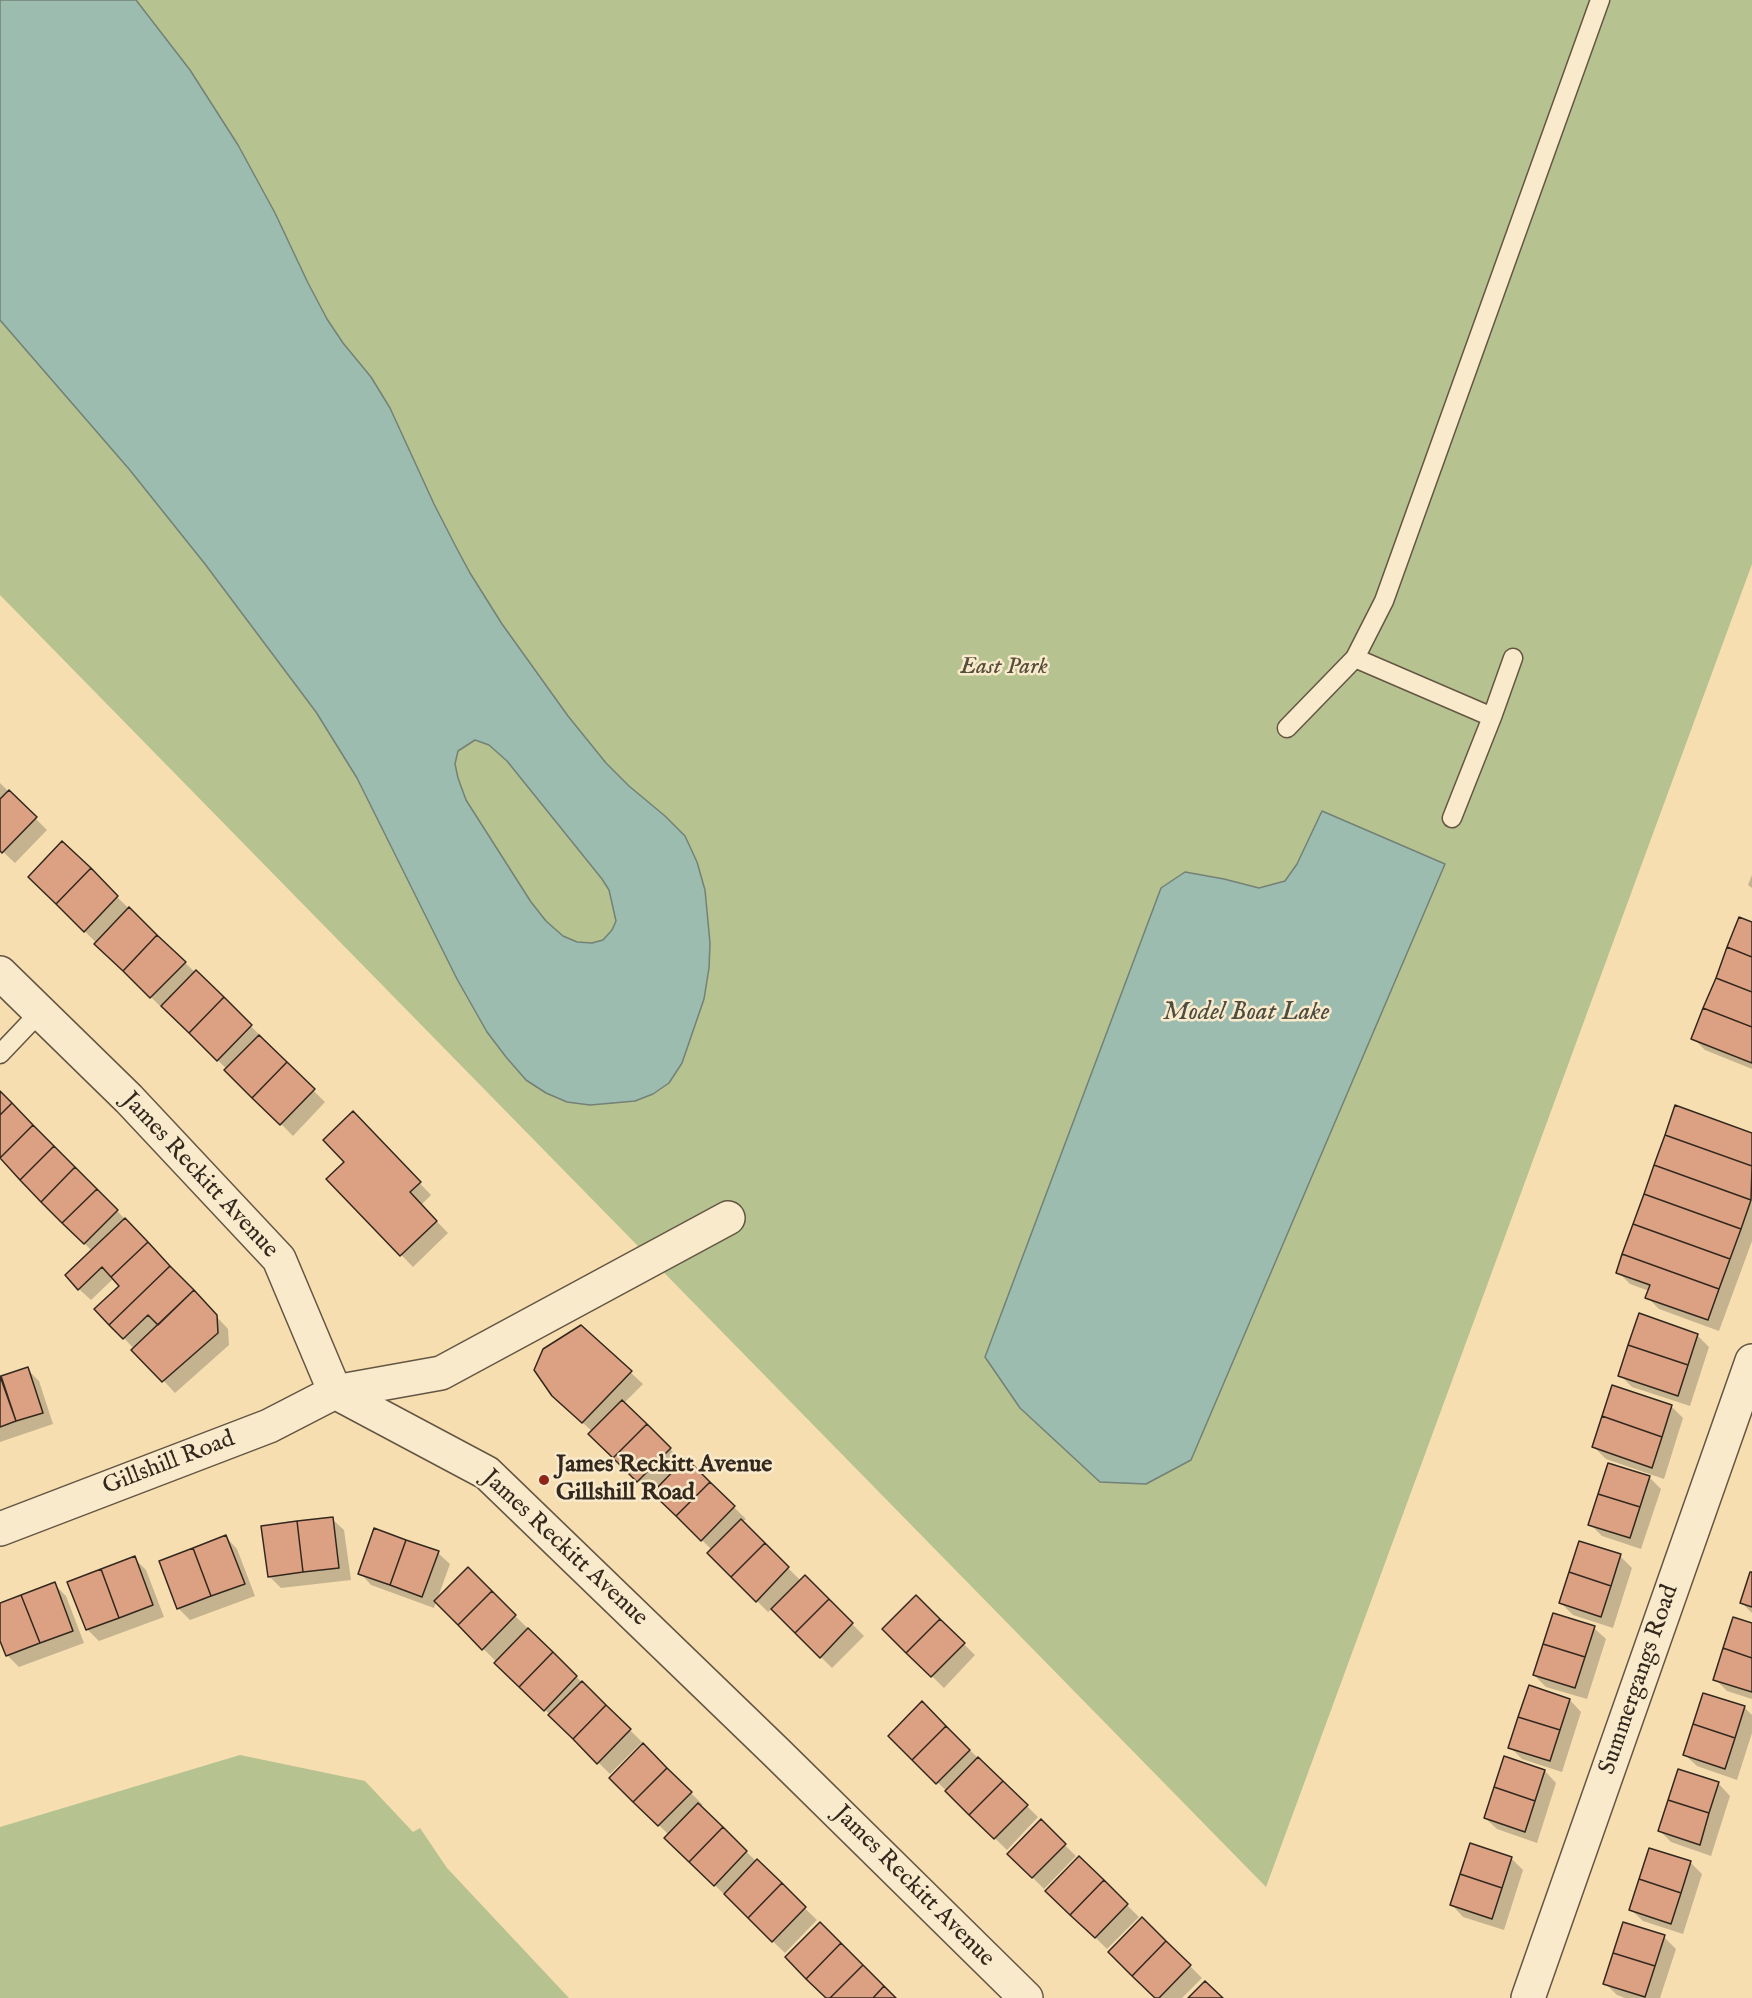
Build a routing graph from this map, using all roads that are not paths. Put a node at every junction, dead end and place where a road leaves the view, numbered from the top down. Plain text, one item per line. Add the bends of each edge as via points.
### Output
1 (1600, 0) edge
2 (1355, 658) junction
3 (1513, 658) dead end
4 (1492, 717) junction
5 (1287, 728) dead end
6 (1452, 818) dead end
7 (0, 973) edge
8 (40, 1012) junction
9 (0, 1054) edge
10 (728, 1218) dead end
11 (1752, 1361) edge
12 (335, 1392) junction
13 (0, 1529) edge
14 (1026, 1998) edge
15 (1528, 1998) edge

1 - 2 lane via 1384,602
2 - 4 lane
2 - 5 lane
3 - 4 lane
4 - 6 lane
7 - 8 street, James Reckitt Avenue
8 - 9 lane
8 - 12 street, James Reckitt Avenue via 279,1259
10 - 12 street, Gillshill Road via 441,1374
11 - 15 street, Summergangs Road
12 - 13 street, Gillshill Road via 269,1426
12 - 14 street, James Reckitt Avenue via 487,1473

